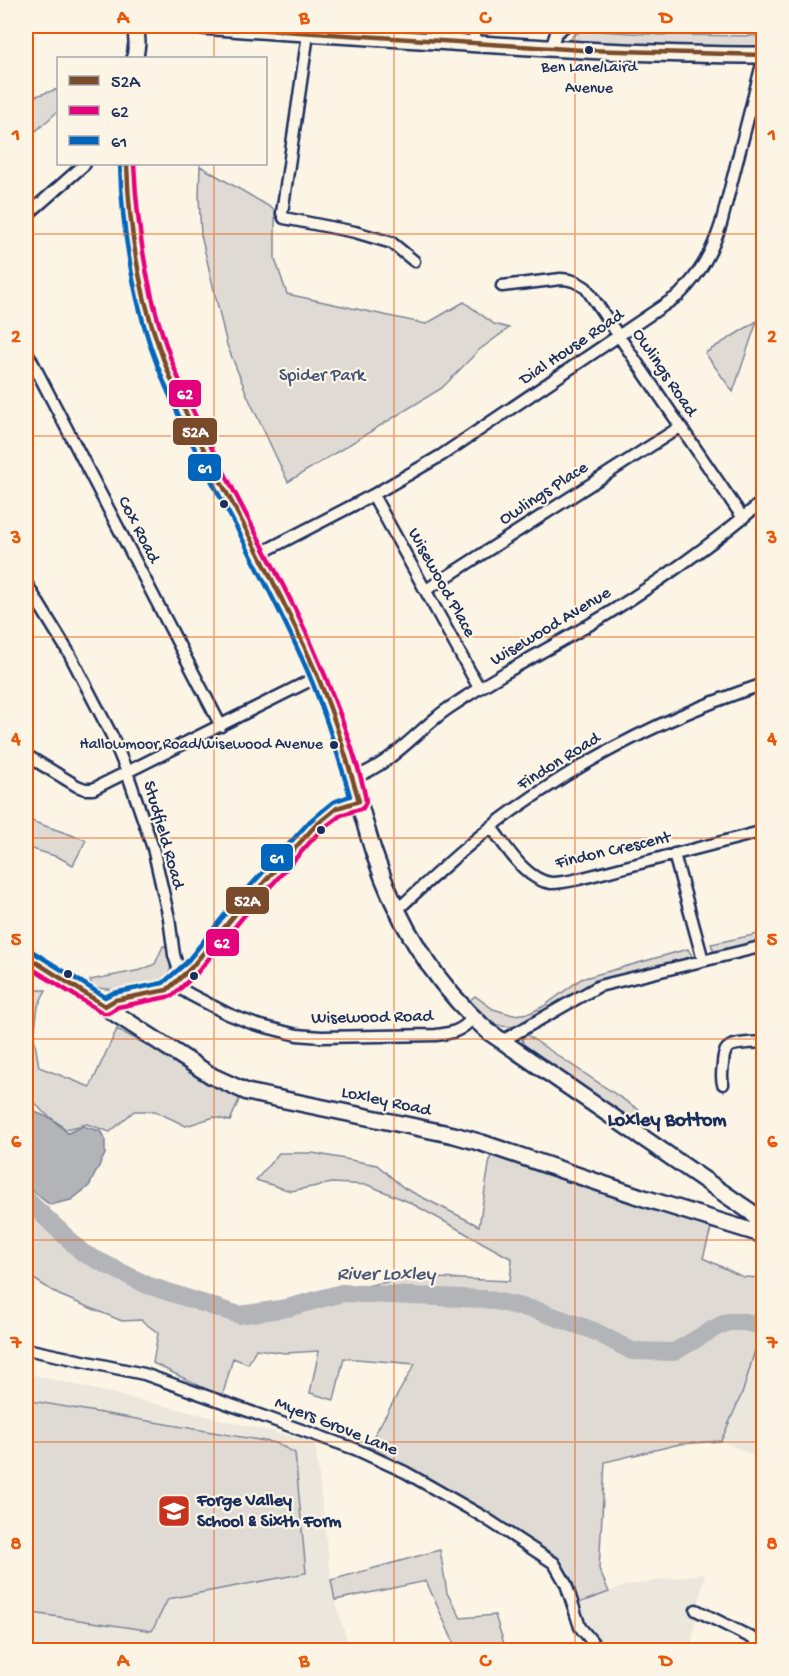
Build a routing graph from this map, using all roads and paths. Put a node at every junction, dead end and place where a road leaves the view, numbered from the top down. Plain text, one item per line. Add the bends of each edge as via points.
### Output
1 (136, 26) edge
2 (202, 26) edge
3 (475, 26) edge
4 (565, 26) edge
5 (308, 34) junction
6 (474, 45) junction
7 (551, 49) junction
8 (764, 56) edge
9 (135, 57) edge
10 (84, 165) edge
11 (127, 165) edge
12 (26, 216) edge
13 (414, 261) dead end
14 (502, 286) dead end
15 (619, 336) junction
16 (26, 350) edge
17 (680, 427) junction
18 (373, 495) junction
19 (764, 500) edge
20 (743, 518) junction
21 (259, 555) junction
22 (26, 583) edge
23 (426, 590) junction
24 (317, 677) junction
25 (764, 684) edge
26 (479, 688) junction
27 (221, 726) junction
28 (26, 755) edge
29 (127, 772) junction
30 (353, 778) junction
31 (359, 801) junction
32 (491, 827) junction
33 (764, 831) edge
34 (674, 854) junction
35 (397, 910) junction
36 (764, 946) edge
37 (26, 956) edge
38 (703, 960) junction
39 (178, 980) junction
40 (105, 1006) junction
41 (473, 1018) junction
42 (502, 1041) junction
43 (764, 1042) edge
44 (723, 1084) dead end
45 (762, 1234) edge
46 (26, 1349) edge
47 (696, 1610) dead end
48 (764, 1644) edge
49 (599, 1650) edge

1 - 9 street
2 - 5 street
3 - 6 street
4 - 7 street via 556,33
5 - 6 street
5 - 13 street via 284,218 392,243
6 - 7 street
7 - 8 street
8 - 15 street, Dial House Road via 721,224 704,266 679,295
10 - 12 street
11 - 21 street via 133,235 152,326 201,445
14 - 15 street, Owlings Road via 561,279 579,282
15 - 17 street, Owlings Road
15 - 18 street, Dial House Road via 442,455
16 - 27 street, Cox Road
17 - 20 street, Owlings Road
17 - 23 street, Owlings Place
18 - 21 street, Dial House Road
18 - 23 street, Wisewood Place
19 - 20 street, Wisewood Avenue
20 - 26 street, Wisewood Avenue via 607,614
21 - 24 street
22 - 29 street, Studfield Road via 69,653
23 - 26 street, Wisewood Place
24 - 27 street
24 - 30 street
25 - 32 street, Findon Road via 719,698 622,743 571,772
26 - 30 street, Wisewood Avenue via 438,716 384,763
27 - 29 street
28 - 29 street via 85,789 93,789
29 - 39 street, Studfield Road via 153,848
30 - 31 street
31 - 35 street via 373,851
31 - 39 street via 337,808 315,826
32 - 34 street, Findon Crescent via 530,874 551,883
32 - 35 street, Findon Road
33 - 34 street, Findon Crescent
34 - 38 street
35 - 41 street via 441,983
36 - 38 street
37 - 40 street, Loxley Road
38 - 42 street via 600,986
39 - 40 street via 167,990 115,1000
39 - 41 street, Wisewood Road via 181,989 228,1014 297,1035 436,1035 453,1033
40 - 45 street, Loxley Road via 212,1076 247,1092 454,1136
41 - 42 street
42 - 45 street via 751,1212
43 - 44 street via 729,1046 723,1058
46 - 49 street, Myers Grove Lane via 144,1374 355,1449 405,1472 554,1563 566,1584 580,1627
47 - 48 street

